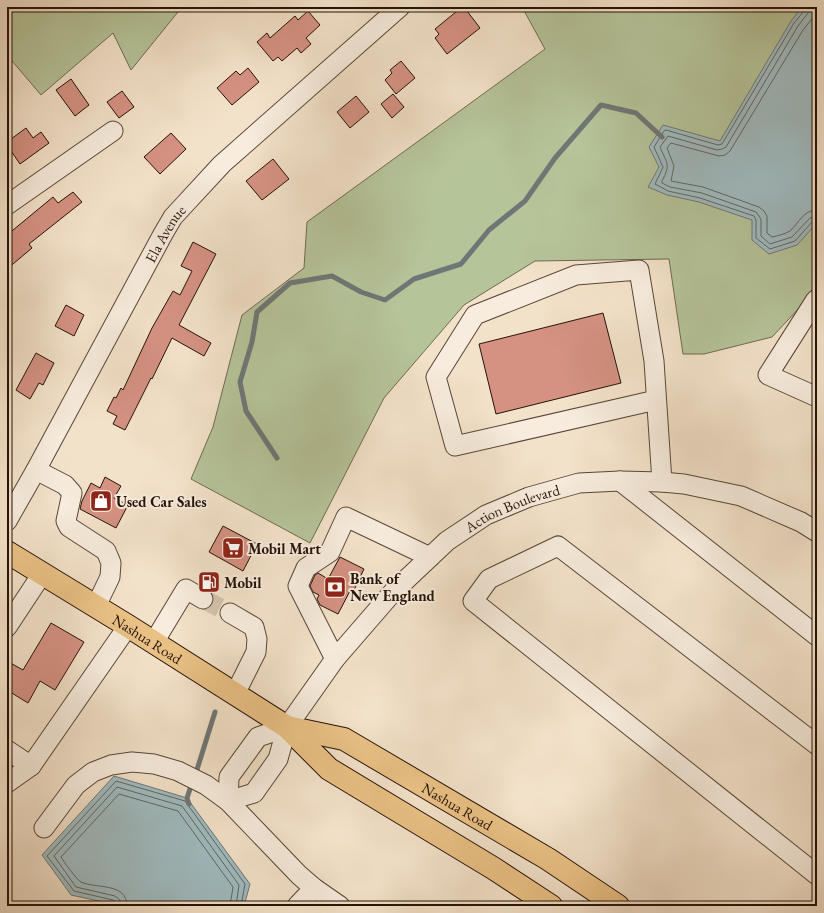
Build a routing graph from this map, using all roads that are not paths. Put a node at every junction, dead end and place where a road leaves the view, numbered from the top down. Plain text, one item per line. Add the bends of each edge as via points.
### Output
1 (400, 7) edge
2 (113, 131) dead end
3 (7, 205) edge
4 (817, 299) edge
5 (817, 397) edge
6 (656, 400) junction
7 (36, 470) junction
8 (620, 480) junction
9 (662, 482) junction
10 (7, 521) edge
11 (817, 532) edge
12 (7, 553) edge
13 (430, 557) junction
14 (42, 574) junction
15 (203, 598) tunnel mouth
16 (96, 606) junction
17 (230, 613) tunnel mouth
18 (128, 626) junction
19 (7, 627) edge
20 (817, 636) edge
21 (154, 642) junction
22 (334, 659) junction
23 (235, 694) junction
24 (287, 727) junction
25 (817, 745) edge
26 (7, 750) edge
27 (31, 766) junction
28 (7, 783) edge
29 (228, 801) junction
30 (44, 828) dead end
31 (817, 874) edge
32 (314, 888) junction
33 (297, 906) edge
34 (340, 906) edge
35 (551, 906) edge
36 (618, 906) edge

1 - 7 street, Ela Avenue via 222,164 174,218 151,255
2 - 3 street
4 - 5 street via 768,375
6 - 6 street via 654,361 639,270 576,276 475,315 436,377 455,446
6 - 9 street
7 - 10 street, Ela Avenue
7 - 16 street via 65,485 72,493 66,521 68,527 106,551 111,563 110,577
8 - 9 street, Action Boulevard
8 - 13 street, Action Boulevard via 579,483 529,497 486,515 446,541
8 - 20 street
9 - 11 street, Action Boulevard via 741,496 801,522
12 - 14 main road, Nashua Road
13 - 22 street, Action Boulevard via 393,592
13 - 22 street via 346,517 330,552 306,568 298,586
14 - 16 main road, Nashua Road
14 - 19 street
15 - 21 street via 186,589
16 - 18 main road, Nashua Road
17 - 23 street via 254,627 257,639 256,652
18 - 21 main road, Nashua Road
18 - 27 street
21 - 23 main road, Nashua Road
22 - 24 street, Action Boulevard
23 - 24 main road, Nashua Road
24 - 29 street, Action Boulevard via 278,759 254,793
24 - 29 street via 258,737 229,777
24 - 35 main road, Nashua Road via 330,769
24 - 36 main road, Nashua Road via 344,739 548,859
25 - 31 street via 558,546 489,579 473,601
26 - 27 street
27 - 28 street
29 - 30 street via 206,785 154,764 132,762 111,765 93,772 76,785
29 - 32 street
32 - 33 street
32 - 34 street

